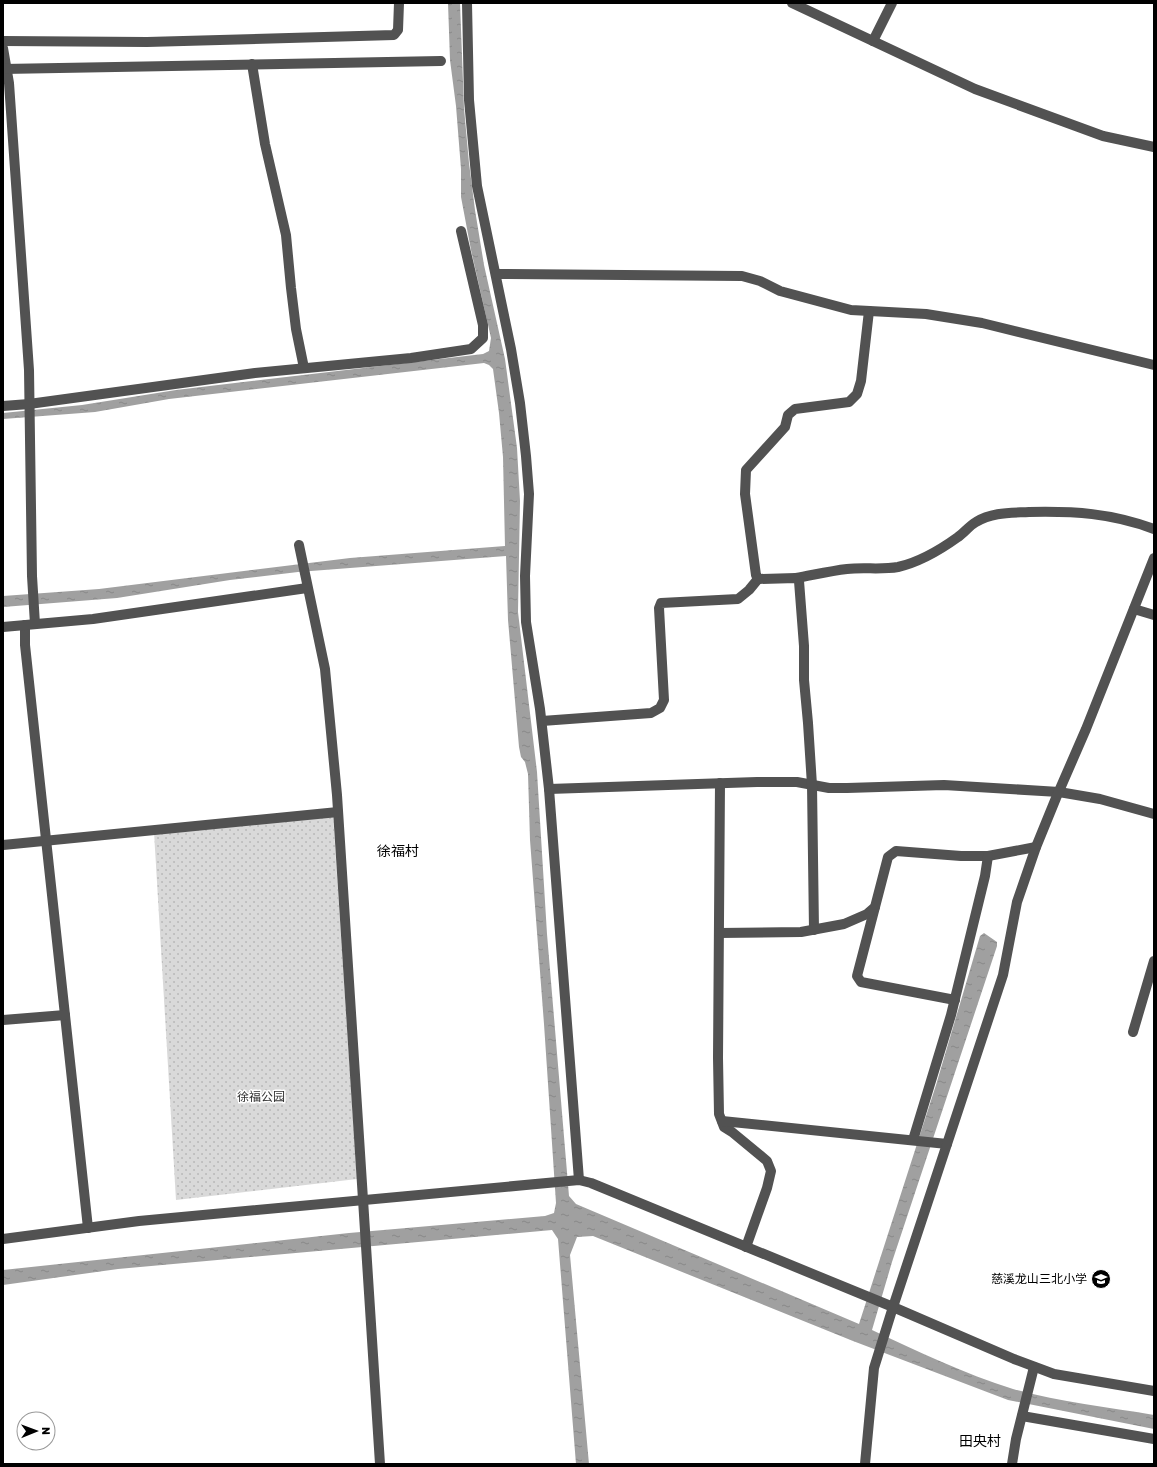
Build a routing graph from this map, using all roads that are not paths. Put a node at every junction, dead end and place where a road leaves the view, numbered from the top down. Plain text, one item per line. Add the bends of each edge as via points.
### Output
1 (399, 3) edge
2 (467, 3) edge
3 (792, 3) edge
4 (892, 3) edge
5 (3, 41) edge
6 (873, 41) junction
7 (3, 48) edge
8 (440, 61) dead end
9 (252, 64) junction
10 (5, 69) edge
11 (1154, 147) edge
12 (461, 231) dead end
13 (496, 274) junction
14 (869, 311) junction
15 (1154, 365) edge
16 (304, 368) junction
17 (29, 404) junction
18 (3, 406) edge
19 (1154, 529) edge
20 (298, 545) dead end
21 (1154, 558) edge
22 (796, 578) junction
23 (758, 579) junction
24 (1149, 583) edge
25 (308, 588) junction
26 (1134, 608) junction
27 (1154, 616) edge
28 (30, 625) junction
29 (3, 627) edge
30 (542, 721) junction
31 (720, 783) junction
32 (812, 785) junction
33 (549, 789) junction
34 (1058, 792) junction
35 (338, 812) junction
36 (1154, 814) edge
37 (46, 841) junction
38 (3, 845) edge
39 (1036, 847) junction
40 (988, 856) junction
41 (875, 907) junction
42 (814, 930) junction
43 (719, 933) junction
44 (1154, 961) edge
45 (955, 1000) junction
46 (65, 1014) junction
47 (3, 1020) edge
48 (1133, 1032) dead end
49 (722, 1121) junction
50 (913, 1140) junction
51 (947, 1144) junction
52 (579, 1180) junction
53 (362, 1200) junction
54 (88, 1228) junction
55 (3, 1239) edge
56 (746, 1247) junction
57 (892, 1307) junction
58 (1034, 1367) junction
59 (1154, 1391) edge
60 (1022, 1416) junction
61 (1154, 1439) edge
62 (380, 1464) edge
63 (865, 1464) edge
64 (1012, 1464) edge

1 - 5 street via 398,30 394,35 148,42
2 - 13 street via 470,100 477,186
3 - 6 street
4 - 6 street
6 - 11 street via 975,89 1103,136
7 - 10 street
8 - 9 street
9 - 10 street
9 - 16 street via 265,144 286,234 296,329
10 - 17 street via 9,83 28,355
12 - 16 street via 483,325 483,338 471,349 411,358
13 - 14 street via 742,276 815,301 850,310
13 - 30 street via 520,403 526,456 529,494 525,576 526,622
14 - 15 street via 926,314 982,322
14 - 23 street via 861,381 857,394 849,402 795,409 788,415 784,427 746,470 745,494
16 - 17 street
17 - 18 street
17 - 28 street via 32,576
19 - 22 street via 1131,521 1066,511 1009,513 989,516 976,522 930,555 898,567 848,568
20 - 25 street
21 - 24 street
22 - 23 street
22 - 32 street via 799,581
23 - 30 street via 738,599 660,603 664,700 660,708 651,713
24 - 26 street
25 - 28 street
25 - 35 street via 325,669
26 - 27 street
26 - 34 street
28 - 29 street
28 - 37 street via 25,644
30 - 33 street
31 - 32 street via 797,782
31 - 33 street
31 - 43 street
32 - 34 street via 847,788 944,785
32 - 42 street
33 - 52 street
34 - 36 street via 1100,799
34 - 39 street
35 - 37 street
35 - 53 street
37 - 38 street
37 - 46 street
39 - 40 street
39 - 51 street via 1017,902 1003,975
40 - 41 street via 896,851 888,857
40 - 45 street
41 - 42 street via 867,914 844,924
41 - 45 street via 857,976 860,982
42 - 43 street
43 - 49 street via 718,1066 719,1114
44 - 48 street
45 - 50 street
46 - 47 street
46 - 54 street
49 - 50 street
49 - 56 street via 724,1127 767,1161 771,1171
50 - 51 street
51 - 57 street
52 - 53 street
52 - 56 street
53 - 54 street
53 - 62 street
54 - 55 street
56 - 57 street
57 - 58 street
57 - 63 street via 874,1368
58 - 59 street via 1054,1374
58 - 60 street
60 - 61 street
60 - 64 street

